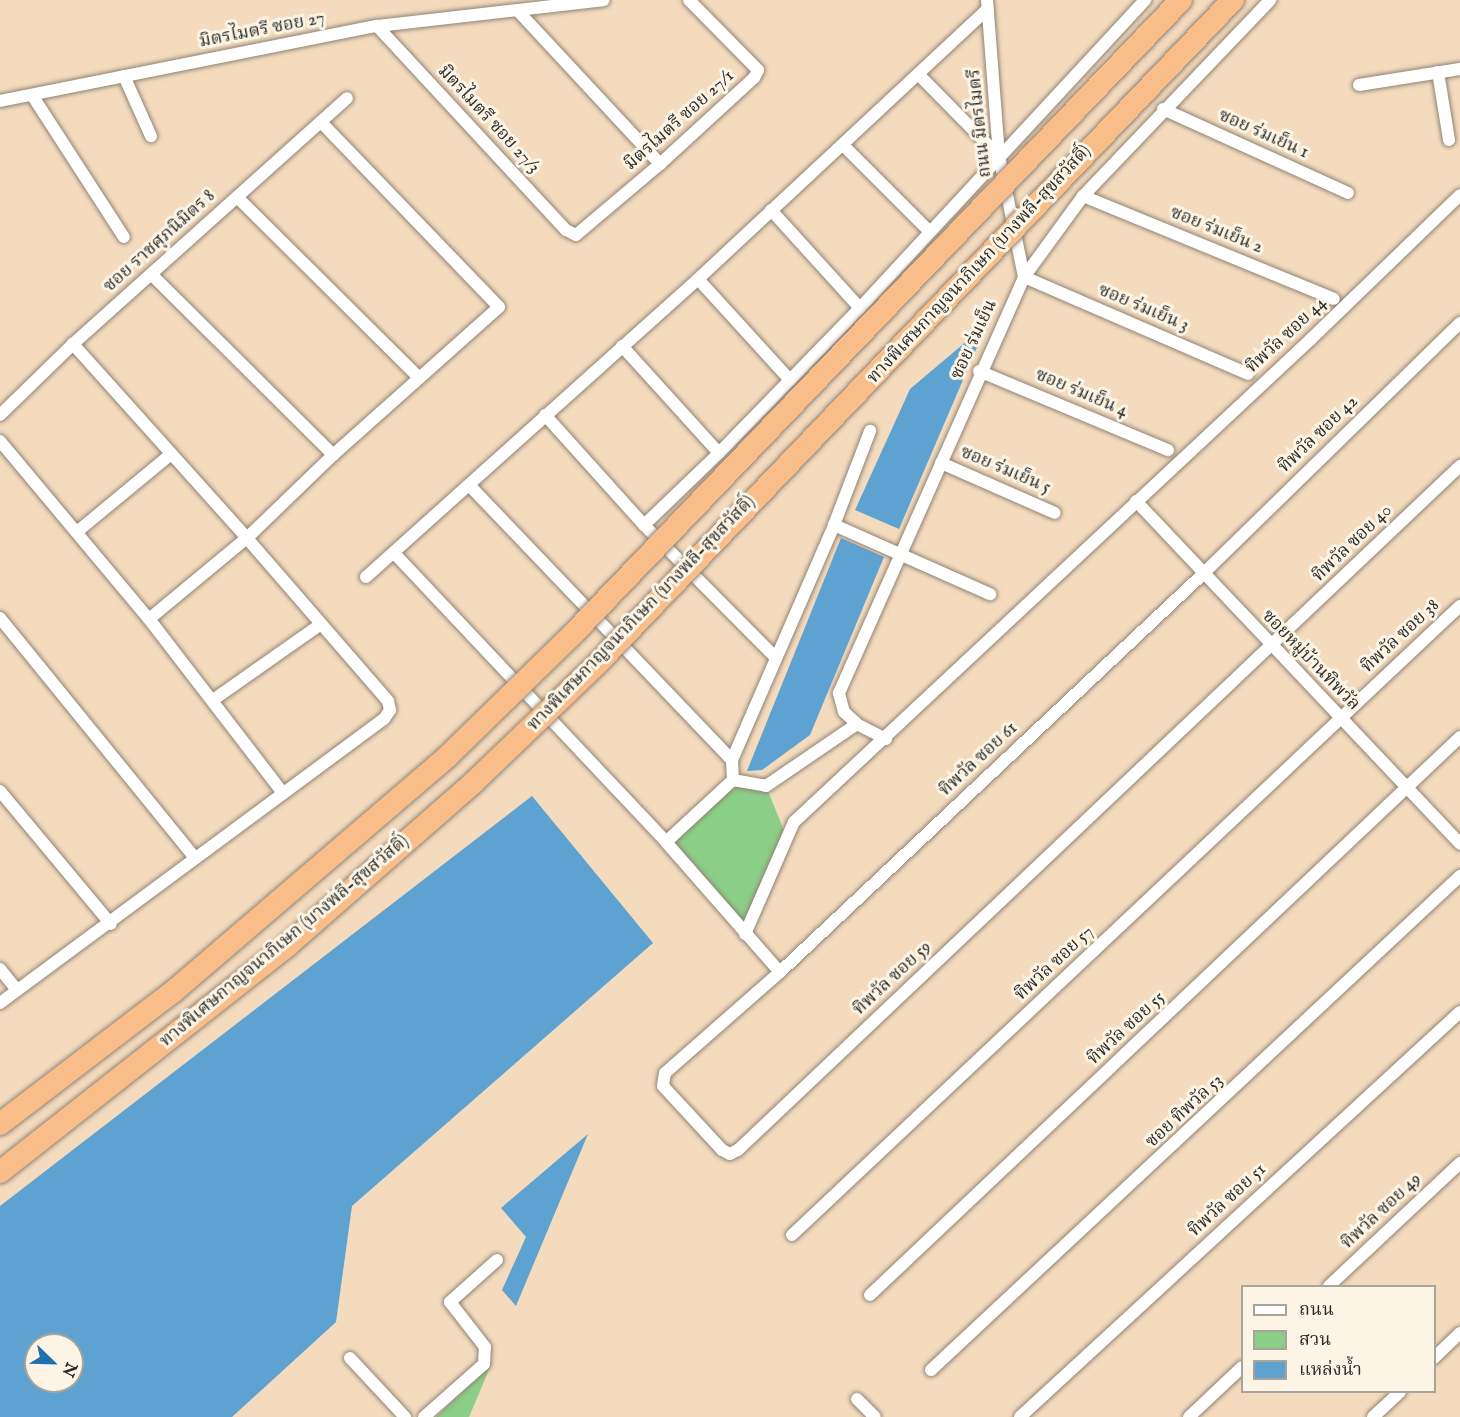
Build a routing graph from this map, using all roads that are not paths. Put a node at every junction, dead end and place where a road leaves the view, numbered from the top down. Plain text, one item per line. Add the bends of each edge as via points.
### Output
1 (604, 0) edge
2 (689, 0) edge
3 (1145, 0) edge
4 (1181, 0) edge
5 (1233, 0) edge
6 (1270, 0) edge
7 (988, 5) edge
8 (513, 8) edge
9 (377, 26) junction
10 (1460, 69) edge
11 (1438, 72) junction
12 (918, 74) junction
13 (124, 76) junction
14 (1359, 85) dead end
15 (32, 95) junction
16 (347, 98) dead end
17 (0, 101) edge
18 (1163, 110) junction
19 (321, 122) junction
20 (151, 136) dead end
21 (1449, 140) dead end
22 (843, 145) junction
23 (999, 156) junction
24 (660, 164) junction
25 (1348, 193) dead end
26 (1460, 195) edge
27 (1083, 196) junction
28 (237, 197) junction
29 (771, 210) junction
30 (930, 231) junction
31 (576, 235) joint
32 (124, 237) dead end
33 (152, 274) junction
34 (1024, 277) junction
35 (698, 279) junction
36 (1334, 299) dead end
37 (860, 308) junction
38 (1460, 323) edge
39 (73, 344) junction
40 (622, 346) junction
41 (980, 371) junction
42 (1248, 374) dead end
43 (419, 378) junction
44 (790, 380) junction
45 (0, 415) edge
46 (545, 415) junction
47 (870, 431) dead end
48 (0, 441) edge
49 (1168, 450) dead end
50 (719, 453) junction
51 (171, 454) junction
52 (333, 455) junction
53 (941, 463) junction
54 (1460, 466) edge
55 (470, 486) junction
56 (1136, 501) junction
57 (1055, 513) dead end
58 (644, 525) junction
59 (834, 525) junction
60 (78, 531) junction
61 (247, 538) junction
62 (394, 553) junction
63 (899, 553) junction
64 (1203, 574) junction
65 (366, 577) dead end
66 (990, 594) dead end
67 (1460, 606) edge
68 (0, 618) edge
69 (149, 619) junction
70 (321, 624) junction
71 (1270, 648) junction
72 (775, 657) junction
73 (213, 700) junction
74 (1342, 718) junction
75 (857, 724) junction
76 (1460, 737) edge
77 (886, 739) junction
78 (732, 760) junction
79 (733, 780) junction
80 (1407, 788) junction
81 (0, 791) edge
82 (283, 793) junction
83 (666, 842) junction
84 (1460, 844) edge
85 (195, 858) junction
86 (1460, 876) edge
87 (111, 924) junction
88 (745, 934) junction
89 (0, 969) edge
90 (780, 972) junction
91 (17, 990) junction
92 (0, 1003) edge
93 (1460, 1012) edge
94 (0, 1124) edge
95 (1460, 1163) edge
96 (0, 1172) edge
97 (792, 1235) dead end
98 (496, 1260) dead end
99 (1331, 1285) edge
100 (870, 1295) dead end
101 (1460, 1333) edge
102 (1436, 1356) edge
103 (350, 1358) dead end
104 (1241, 1368) edge
105 (931, 1370) dead end
106 (1399, 1393) edge
107 (857, 1399) dead end
108 (405, 1417) edge
109 (424, 1417) edge
110 (875, 1417) edge
111 (1020, 1417) edge
112 (1189, 1417) edge
113 (1373, 1417) edge

1 - 8 street, มิตรไมตรี ซอย 27
2 - 24 street, มิตรไมตรี ซอย 27/1 via 758,70 754,78
3 - 23 street
4 - 94 highway, ทางพิเศษกาญจนาภิเษก (บางพลี-สุขสวัสดิ์), bridge via 597,609 447,757 174,991
5 - 96 highway, ทางพิเศษกาญจนาภิเษก (บางพลี-สุขสวัสดิ์), bridge via 598,663 473,783 287,945
6 - 18 street, ซอย ร่มเย็น
7 - 12 street
7 - 23 street, ถนน มิตรไมตรี
8 - 9 street, มิตรไมตรี ซอย 27
8 - 24 street
9 - 13 street, มิตรไมตรี ซอย 27
9 - 31 street, มิตรไมตรี ซอย 27/3 via 566,230
10 - 11 street
11 - 14 street
11 - 21 street
12 - 22 street
12 - 23 street
13 - 15 street, มิตรไมตรี ซอย 27
13 - 20 street
15 - 17 street, มิตรไมตรี ซอย 27
15 - 32 street
16 - 19 street, ซอย ราชศุภนิมิตร 8
18 - 25 street, ซอย ร่มเย็น 1
18 - 27 street, ซอย ร่มเย็น
19 - 28 street, ซอย ราชศุภนิมิตร 8
19 - 43 street via 499,307
22 - 29 street
22 - 30 street
23 - 30 street
23 - 34 street, ถนน มิตรไมตรี
24 - 31 street, มิตรไมตรี ซอย 27/1
26 - 56 street, ทิพวัล ซอย 44
27 - 34 street, ซอย ร่มเย็น
27 - 36 street, ซอย ร่มเย็น 2
28 - 33 street, ซอย ราชศุภนิมิตร 8
28 - 43 street
29 - 35 street
29 - 37 street
30 - 37 street
33 - 39 street, ซอย ราชศุภนิมิตร 8
33 - 52 street
34 - 41 street, ซอย ร่มเย็น
34 - 42 street, ซอย ร่มเย็น 3
35 - 40 street
35 - 44 street
37 - 44 street
38 - 64 street, ทิพวัล ซอย 42
39 - 45 street, ซอย ราชศุภนิมิตร 8
39 - 51 street
40 - 46 street
40 - 50 street
41 - 49 street, ซอย ร่มเย็น 4
41 - 53 street, ซอย ร่มเย็น
43 - 52 street
44 - 50 street
46 - 55 street
46 - 58 street
47 - 59 street
48 - 60 street
50 - 58 street
51 - 60 street
51 - 61 street
52 - 61 street
53 - 57 street, ซอย ร่มเย็น 5
53 - 63 street, ซอย ร่มเย็น
54 - 71 street, ทิพวัล ซอย 40
55 - 62 street
55 - 78 street
56 - 64 street, ซอยหมู่บ้านทิพวัล
56 - 77 street, ทิพวัล ซอย 44
58 - 72 street
59 - 63 street
59 - 72 street
60 - 69 street
61 - 69 street
61 - 70 street
62 - 65 street
62 - 83 street
63 - 66 street
63 - 75 street, ซอย ร่มเย็น via 839,693 844,712
64 - 71 street, ซอยหมู่บ้านทิพวัล
64 - 90 street, ทิพวัล ซอย 61
67 - 74 street, ทิพวัล ซอย 38
68 - 85 street
69 - 73 street
70 - 73 street
70 - 82 street via 388,701 390,710 384,719
71 - 74 street, ซอยหมู่บ้านทิพวัล
71 - 90 street, ทิพวัล ซอย 59 via 730,1154 663,1086 662,1080
72 - 78 street
73 - 82 street
74 - 80 street, ซอยหมู่บ้านทิพวัล
74 - 97 street, ทิพวัล ซอย 57
75 - 77 street, ซอย ร่มเย็น
75 - 79 street via 766,786
76 - 80 street, ทิพวัล ซอย 55
77 - 88 street, ทิพวัล ซอย 44 via 794,822
78 - 79 street
79 - 83 street
80 - 84 street, ซอยหมู่บ้านทิพวัล
80 - 100 street, ทิพวัล ซอย 55
81 - 87 street
82 - 85 street
83 - 88 street
85 - 87 street
86 - 105 street, ซอย ทิพวัล 53
87 - 91 street
88 - 90 street
89 - 91 street
91 - 92 street
93 - 111 street, ทิพวัล ซอย 51
95 - 99 street, ทิพวัล ซอย 49
98 - 109 street via 450,1302 485,1347 484,1364
101 - 102 street
103 - 108 street
104 - 112 street
106 - 113 street
107 - 110 street

